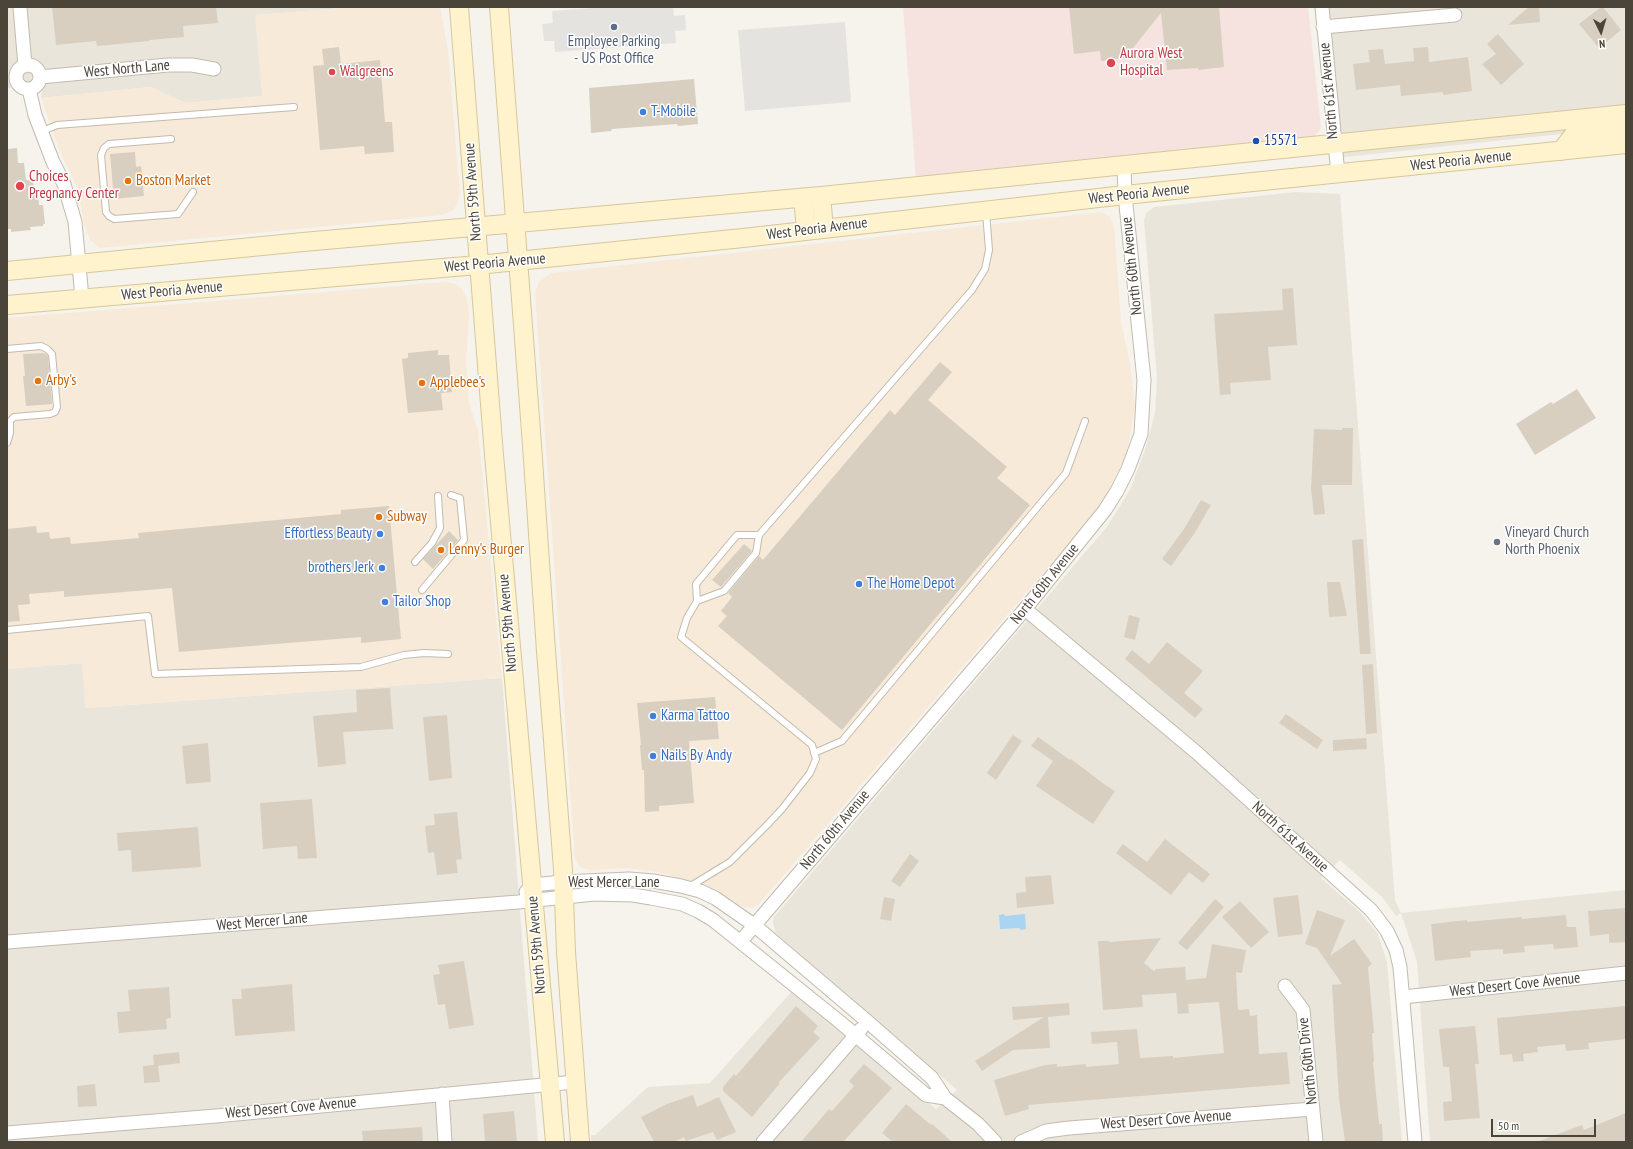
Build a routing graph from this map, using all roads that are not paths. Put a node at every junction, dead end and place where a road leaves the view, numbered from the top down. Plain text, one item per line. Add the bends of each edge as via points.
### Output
1 (20, 7) edge
2 (459, 7) edge
3 (499, 7) edge
4 (1322, 7) edge
5 (1455, 15) dead end
6 (1323, 28) junction
7 (25, 66) junction
8 (214, 69) dead end
9 (40, 77) junction
10 (29, 89) junction
11 (294, 107) dead end
12 (1626, 114) edge
13 (1626, 127) edge
14 (40, 132) junction
15 (171, 139) dead end
16 (1626, 144) edge
17 (1334, 145) junction
18 (1561, 151) junction
19 (1124, 166) junction
20 (1338, 174) junction
21 (193, 192) dead end
22 (1124, 195) junction
23 (812, 197) junction
24 (986, 210) junction
25 (515, 223) junction
26 (475, 226) junction
27 (824, 228) junction
28 (806, 230) junction
29 (518, 261) junction
30 (80, 264) junction
31 (478, 265) junction
32 (7, 270) edge
33 (82, 298) junction
34 (7, 305) edge
35 (7, 349) edge
36 (1085, 421) dead end
37 (7, 443) edge
38 (451, 495) dead end
39 (438, 496) dead end
40 (758, 536) junction
41 (415, 562) dead end
42 (422, 590) dead end
43 (697, 601) junction
44 (1025, 609) junction
45 (7, 630) edge
46 (448, 654) dead end
47 (814, 753) junction
48 (689, 888) junction
49 (563, 890) junction
50 (528, 896) junction
51 (754, 925) junction
52 (741, 941) junction
53 (7, 942) edge
54 (1626, 973) edge
55 (1286, 986) dead end
56 (1403, 997) junction
57 (868, 1022) junction
58 (855, 1034) junction
59 (575, 1082) junction
60 (550, 1084) junction
61 (442, 1094) junction
62 (945, 1098) junction
63 (1313, 1109) junction
64 (7, 1133) edge
65 (445, 1142) edge
66 (555, 1142) edge
67 (580, 1142) edge
68 (763, 1142) edge
69 (995, 1142) edge
70 (1021, 1142) edge
71 (1316, 1142) edge
72 (1415, 1142) edge

1 - 7 street
2 - 26 main road, North 59th Avenue
3 - 25 main road, North 59th Avenue
4 - 6 street, North 61st Avenue
5 - 6 street
6 - 17 street, North 61st Avenue
7 - 9 street via 35,68
7 - 10 street via 17,73 17,80 22,87
8 - 9 street, West North Lane via 192,65 168,65
9 - 10 street via 38,84
10 - 14 street
11 - 14 lane via 57,125
12 - 17 main road, West Peoria Avenue
13 - 18 main road via 1575,133
14 - 30 street via 70,203
15 - 21 lane via 109,144 104,148 101,155 106,212 114,220 178,214
16 - 18 main road, West Peoria Avenue
17 - 19 main road, West Peoria Avenue
17 - 20 street, North 61st Avenue
18 - 20 main road, West Peoria Avenue
19 - 22 street, North 60th Avenue
19 - 23 main road, West Peoria Avenue
20 - 22 main road, West Peoria Avenue
22 - 24 main road, West Peoria Avenue
22 - 44 street, North 60th Avenue via 1144,380 1141,434 1128,470 1109,504
23 - 25 main road, West Peoria Avenue
23 - 27 main road
23 - 28 main road
24 - 27 main road, West Peoria Avenue
24 - 40 lane via 989,250 985,269 972,290
25 - 26 main road, West Peoria Avenue
25 - 29 main road, North 59th Avenue
26 - 30 main road, West Peoria Avenue
26 - 31 main road, North 59th Avenue
27 - 28 main road, West Peoria Avenue
28 - 29 main road, West Peoria Avenue
29 - 31 main road, West Peoria Avenue
29 - 49 main road, North 59th Avenue
30 - 32 main road, West Peoria Avenue
30 - 33 street
31 - 33 main road, West Peoria Avenue
31 - 50 main road, North 59th Avenue via 510,641
33 - 34 main road, West Peoria Avenue
35 - 37 lane via 41,346 47,348 52,354 58,406 55,412 50,414 14,417 10,421
36 - 47 lane via 1066,473 842,741
38 - 42 lane via 460,498 464,540
39 - 41 lane via 440,528 435,540
40 - 43 lane via 756,554 724,591
40 - 43 lane via 737,536 696,584
43 - 47 lane via 687,618 681,637 812,745
44 - 51 street, North 60th Avenue
44 - 56 street, North 61st Avenue via 1196,752 1371,910 1388,931 1396,950
45 - 46 lane via 148,616 155,674 361,668 404,655
47 - 48 lane via 816,759 810,773 782,809 730,862
48 - 49 street, West Mercer Lane via 629,879
48 - 51 street, West Mercer Lane via 715,898
49 - 50 street, West Mercer Lane
49 - 52 street, West Mercer Lane via 632,895 682,904 713,920
49 - 59 main road, North 59th Avenue
50 - 53 street, West Mercer Lane
50 - 60 main road, North 59th Avenue
51 - 52 street, North 60th Avenue
51 - 57 street
52 - 58 street
54 - 56 street, West Desert Cove Avenue
55 - 63 street, North 60th Drive via 1303,1010
56 - 72 street, North 61st Avenue
57 - 58 street
57 - 62 street via 932,1078
58 - 62 street via 926,1095
58 - 68 street
59 - 60 street, West Desert Cove Avenue
59 - 67 main road, North 59th Avenue
60 - 61 street, West Desert Cove Avenue
60 - 66 main road, North 59th Avenue
61 - 64 street, West Desert Cove Avenue
61 - 65 street
62 - 69 street via 978,1124
63 - 70 street, West Desert Cove Avenue via 1069,1128 1046,1131
63 - 71 street, North 60th Drive

